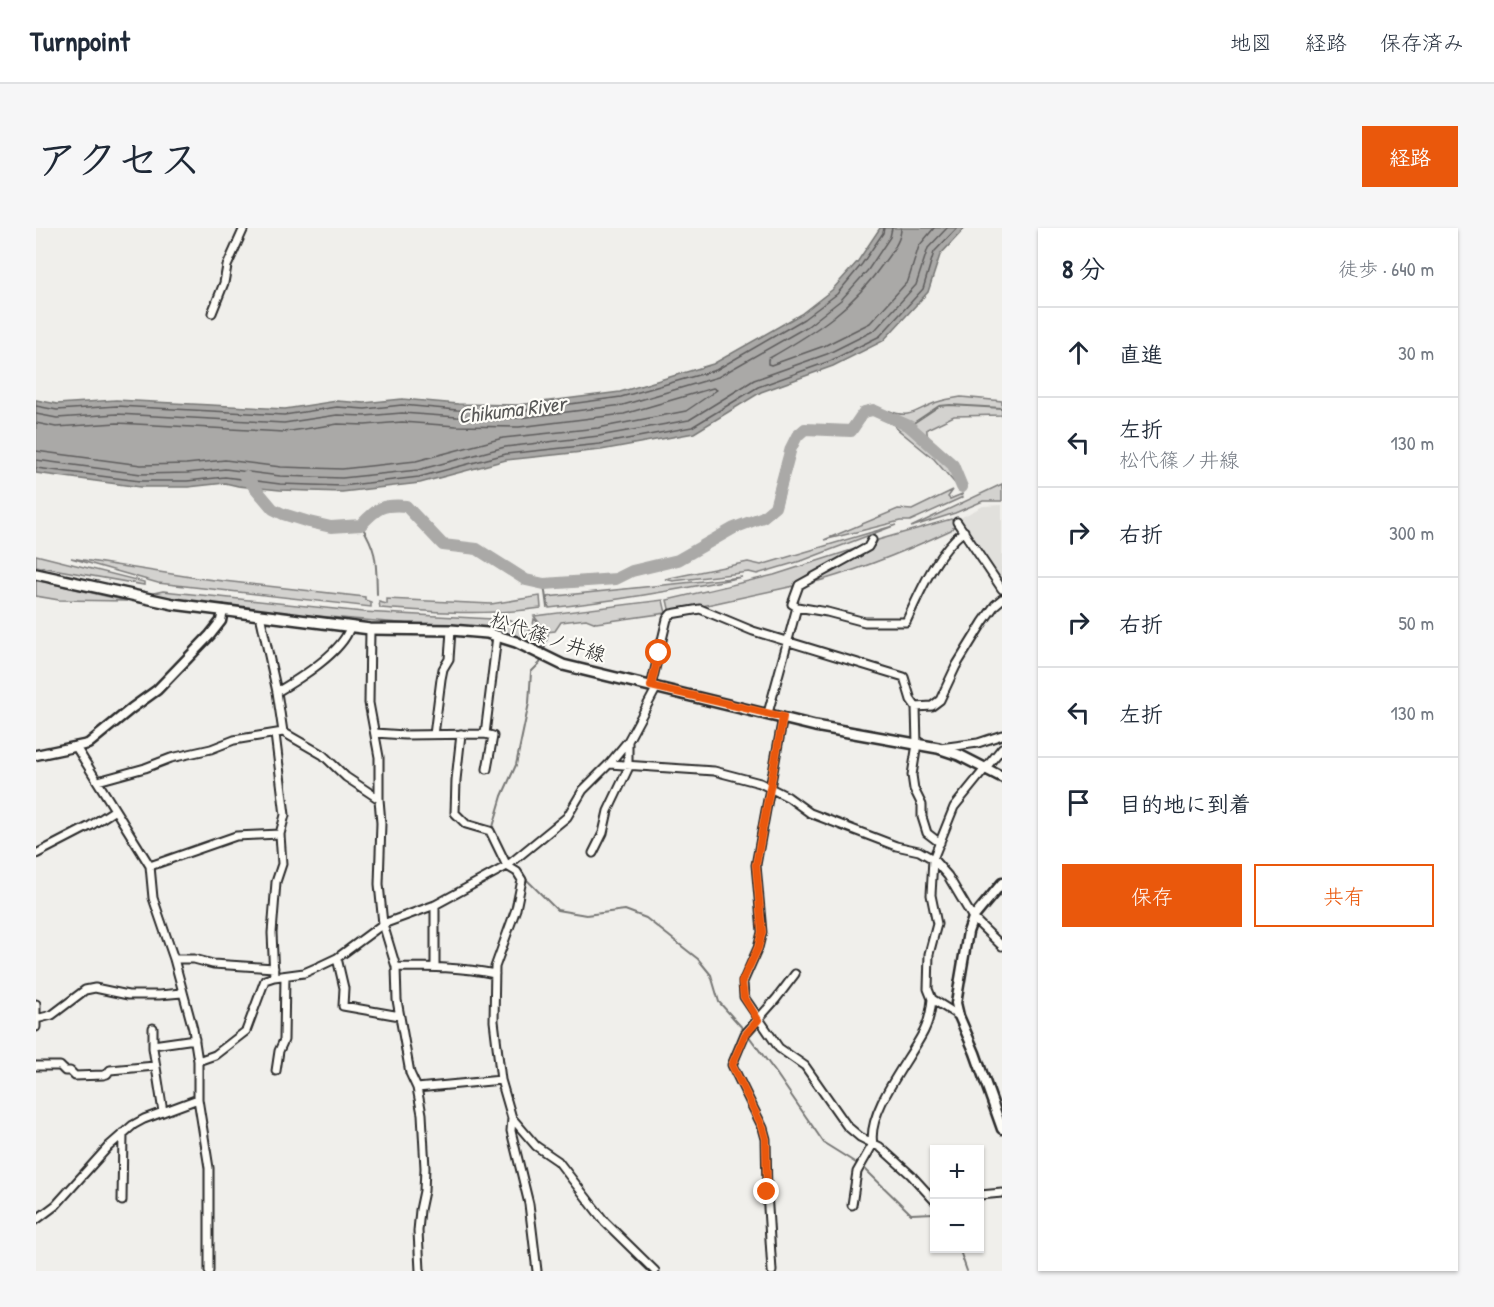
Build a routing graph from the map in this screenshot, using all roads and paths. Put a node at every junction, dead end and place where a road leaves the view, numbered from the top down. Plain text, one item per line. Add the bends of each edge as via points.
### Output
1 (244, 228) edge
2 (212, 313) dead end
3 (957, 522) dead end
4 (964, 531) junction
5 (872, 540) dead end
6 (36, 574) edge
7 (1002, 589) edge
8 (1002, 599) edge
9 (797, 608) junction
10 (223, 610) junction
11 (260, 615) junction
12 (350, 627) junction
13 (370, 629) junction
14 (451, 630) junction
15 (497, 636) junction
16 (786, 642) junction
17 (654, 686) junction
18 (277, 692) junction
19 (916, 707) junction
20 (768, 713) junction
21 (783, 717) junction
22 (375, 732) junction
23 (279, 733) junction
24 (461, 734) junction
25 (485, 734) junction
26 (434, 735) junction
27 (1002, 735) edge
28 (628, 741) junction
29 (917, 744) junction
30 (75, 747) junction
31 (938, 748) junction
32 (1002, 748) edge
33 (36, 755) edge
34 (609, 764) junction
35 (629, 765) junction
36 (487, 769) dead end
37 (986, 769) junction
38 (1002, 777) edge
39 (98, 781) junction
40 (769, 789) junction
41 (379, 799) junction
42 (115, 810) junction
43 (280, 834) junction
44 (940, 843) junction
45 (592, 853) dead end
46 (36, 854) edge
47 (933, 859) junction
48 (150, 866) junction
49 (507, 866) junction
50 (1002, 883) edge
51 (435, 905) junction
52 (973, 918) junction
53 (383, 924) junction
54 (1002, 946) edge
55 (337, 958) junction
56 (174, 959) junction
57 (396, 967) junction
58 (435, 967) junction
59 (274, 968) junction
60 (495, 974) junction
61 (795, 974) dead end
62 (285, 976) junction
63 (274, 977) junction
64 (182, 993) junction
65 (932, 999) junction
66 (36, 1004) edge
67 (400, 1016) junction
68 (959, 1016) junction
69 (36, 1019) edge
70 (758, 1020) junction
71 (36, 1027) edge
72 (153, 1028) dead end
73 (195, 1039) junction
74 (153, 1045) junction
75 (198, 1061) junction
76 (36, 1066) edge
77 (155, 1066) junction
78 (276, 1071) dead end
79 (501, 1080) junction
80 (417, 1088) junction
81 (198, 1100) junction
82 (163, 1112) junction
83 (512, 1118) junction
84 (1002, 1129) edge
85 (123, 1133) junction
86 (873, 1144) junction
87 (1002, 1193) edge
88 (984, 1195) edge
89 (933, 1199) edge
90 (122, 1202) dead end
91 (852, 1205) dead end
92 (36, 1220) edge
93 (209, 1271) edge
94 (420, 1271) edge
95 (537, 1271) edge
96 (655, 1271) edge
97 (772, 1271) edge

1 - 2 street
3 - 4 street
4 - 7 street
4 - 9 street via 950,542 936,562 906,622 865,622
5 - 9 street via 868,546 799,585 792,604
6 - 10 main road, 松代篠ノ井線 via 173,604
8 - 19 street via 983,621 940,700 932,706
9 - 16 street
10 - 11 main road, 松代篠ノ井線
10 - 30 street via 221,621 210,635 157,690 88,744
11 - 12 main road, 松代篠ノ井線
11 - 18 street
12 - 13 main road, 松代篠ノ井線
12 - 18 street via 324,660
13 - 14 main road, 松代篠ノ井線
13 - 22 street via 369,703
14 - 15 main road, 松代篠ノ井線
14 - 26 street
15 - 17 main road, 松代篠ノ井線 via 563,665
15 - 25 street
16 - 17 street via 700,609 671,614
16 - 19 street via 904,677
16 - 20 street
17 - 20 main road, 松代篠ノ井線
17 - 28 street
18 - 23 street
19 - 29 street
20 - 21 main road, 松代篠ノ井線
21 - 29 main road, 松代篠ノ井線
21 - 40 street
22 - 26 street
22 - 41 street via 380,757
23 - 39 street via 234,740
23 - 41 street via 323,755 346,777
23 - 43 street via 285,815
24 - 25 street
24 - 26 street
24 - 49 street via 455,813 466,824 490,831
25 - 36 street via 493,736
27 - 31 street via 978,743
28 - 34 street
28 - 35 street
29 - 31 main road, 松代篠ノ井線
29 - 44 street via 914,789 922,805 927,833
30 - 33 street
30 - 39 street
31 - 37 main road, 松代篠ノ井線
32 - 37 street
34 - 35 street
34 - 49 street via 583,790 567,817
35 - 40 street via 714,771
35 - 45 street
37 - 38 main road, 松代篠ノ井線
37 - 44 street via 954,807
39 - 42 street
40 - 47 street via 810,813
40 - 70 street via 756,865 762,932 742,982 744,997
41 - 53 street
42 - 46 street
42 - 48 street
43 - 48 street via 236,836
43 - 59 street via 282,864 276,882 272,933
44 - 47 street
47 - 52 street
47 - 65 street via 931,895 937,924 927,980
48 - 56 street via 153,898
49 - 51 street
49 - 60 street via 522,880
50 - 52 street
51 - 53 street
51 - 58 street
52 - 54 street
52 - 68 street via 963,955
53 - 55 street
53 - 57 street
55 - 62 street via 304,973
55 - 67 street via 344,1006
56 - 59 street
56 - 64 street
57 - 58 street
57 - 67 street
58 - 60 street
59 - 63 street
60 - 79 street via 495,1041
61 - 70 street
62 - 63 street
62 - 78 street via 284,1040
63 - 75 street via 265,980 246,1030 215,1055
64 - 69 street via 128,995 95,988 85,990 52,1015
64 - 73 street
65 - 68 street
65 - 86 street via 925,1029 873,1126
66 - 69 street
67 - 80 street via 410,1072
68 - 84 street
69 - 71 street
70 - 86 street via 779,1048 805,1066 847,1126
70 - 97 street via 747,1033 732,1065 766,1139
72 - 74 street
73 - 74 street
73 - 75 street
74 - 77 street
75 - 81 street
76 - 77 street via 60,1066 75,1076
77 - 82 street
79 - 80 street
79 - 83 street
80 - 94 street via 424,1168 418,1231
81 - 82 street
81 - 93 street via 209,1168
82 - 85 street
83 - 95 street via 511,1131 529,1204
83 - 96 street via 536,1146 558,1161 605,1222
85 - 90 street
85 - 92 street
86 - 89 street
86 - 91 street via 860,1166
87 - 88 street

